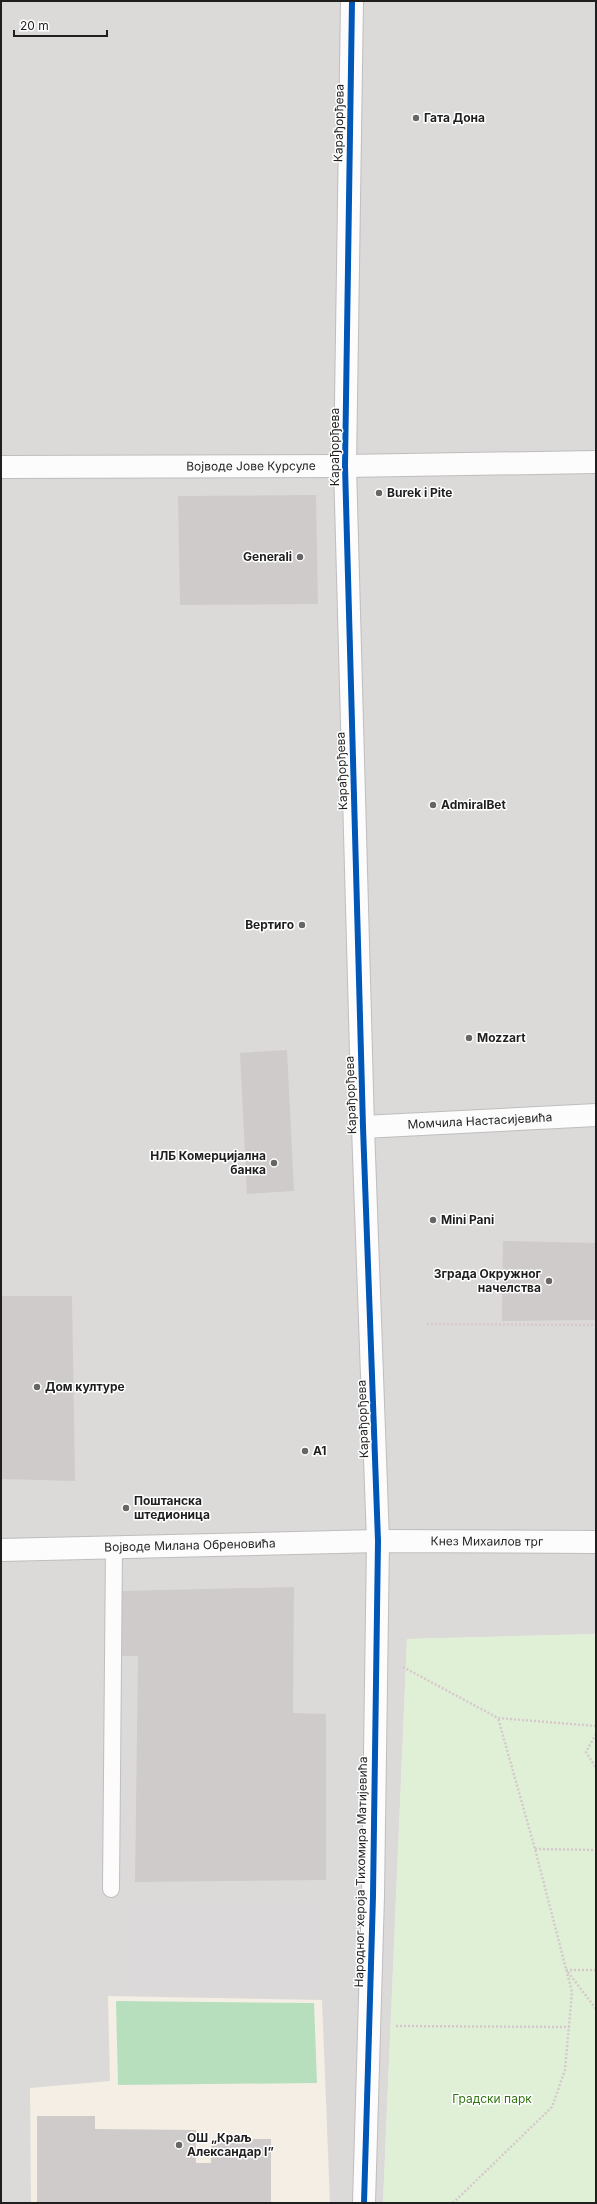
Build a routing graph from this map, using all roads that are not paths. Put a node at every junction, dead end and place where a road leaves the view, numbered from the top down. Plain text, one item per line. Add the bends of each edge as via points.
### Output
1 (352, 1) edge
2 (596, 462) edge
3 (345, 466) junction
4 (1, 467) edge
5 (596, 1115) edge
6 (363, 1127) junction
7 (378, 1541) junction
8 (596, 1542) edge
9 (114, 1547) junction
10 (1, 1550) edge
11 (112, 1889) dead end
12 (364, 2203) edge

1 - 3 street, Карађорђева
2 - 3 street, Војводе Јове Курсуле
3 - 4 street, Војводе Јове Курсуле
3 - 6 street, Карађорђева
5 - 6 street, Момчила Настасијевића
6 - 7 street, Карађорђева
7 - 8 street, Кнез Михаилов трг
7 - 9 street, Војводе Милана Обреновића
7 - 12 street, Народног хероја Тихомира Матијевића
9 - 10 street, Војводе Милана Обреновића
9 - 11 lane

